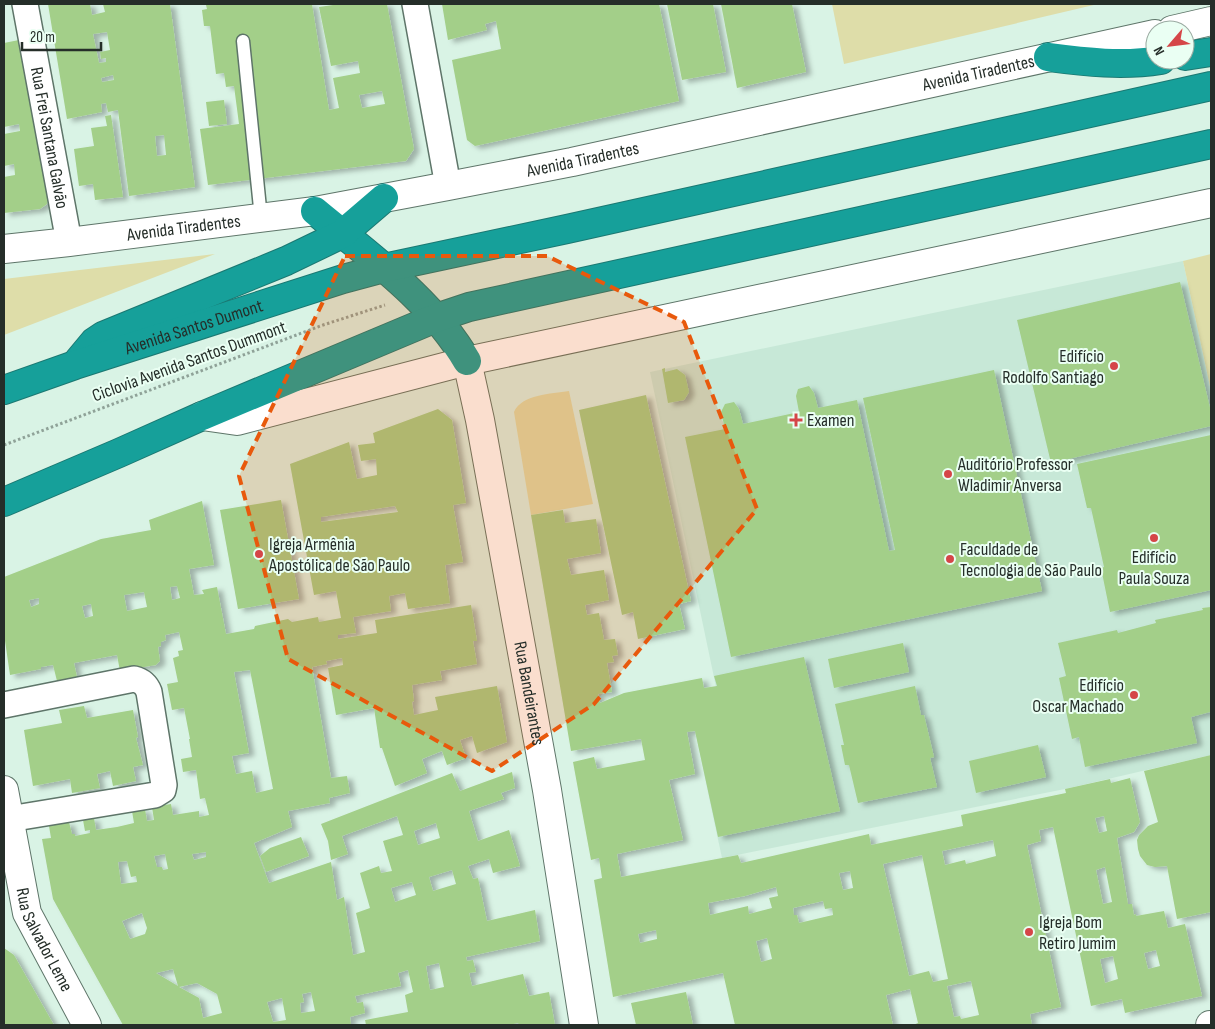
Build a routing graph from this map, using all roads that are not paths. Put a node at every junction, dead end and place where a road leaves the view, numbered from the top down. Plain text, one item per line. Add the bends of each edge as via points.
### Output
1 (26, 4) edge
2 (415, 4) edge
3 (1211, 21) edge
4 (1195, 25) edge
5 (1145, 36) edge
6 (244, 41) dead end
7 (1211, 52) edge
8 (1195, 54) edge
9 (1048, 57) junction
10 (1145, 62) edge
11 (1211, 86) edge
12 (1211, 144) edge
13 (448, 186) junction
14 (384, 198) junction
15 (1211, 202) edge
16 (314, 210) junction
17 (261, 218) junction
18 (342, 234) junction
19 (69, 242) junction
20 (4, 249) edge
21 (384, 268) junction
22 (436, 318) junction
23 (467, 361) junction
24 (75, 365) junction
25 (4, 390) edge
26 (202, 416) junction
27 (4, 502) edge
28 (4, 705) edge
29 (4, 790) edge
30 (9, 819) junction
31 (15, 908) edge
32 (88, 1025) edge
33 (584, 1025) edge

1 - 19 street, Rua Frei Santana Galvão
2 - 13 street
3 - 4 main road
5 - 9 main road, Avenida Tiradentes
6 - 17 lane
7 - 8 highway
9 - 10 highway via 1117,64
9 - 13 main road, Avenida Tiradentes via 572,162
11 - 21 highway
12 - 22 highway via 578,282 469,307
13 - 14 main road, Avenida Tiradentes
14 - 16 main road, Avenida Tiradentes
14 - 18 highway
15 - 23 main road
16 - 17 main road, Avenida Tiradentes
16 - 18 highway
17 - 19 main road, Avenida Tiradentes
18 - 21 highway
18 - 24 highway via 286,261 102,336
19 - 20 main road, Avenida Tiradentes
21 - 22 highway
21 - 24 highway, Avenida Santos Dumont
22 - 23 highway via 455,340
22 - 26 highway
23 - 26 main road via 238,422
23 - 33 main road, Rua Bandeirantes via 547,790
24 - 25 highway, Avenida Santos Dumont
26 - 27 highway
28 - 30 street via 134,679 142,682 149,692 164,785 163,790 154,795
29 - 30 main road, Rua Salvador Leme
30 - 31 main road, Rua Salvador Leme
31 - 32 main road, Rua Salvador Leme

